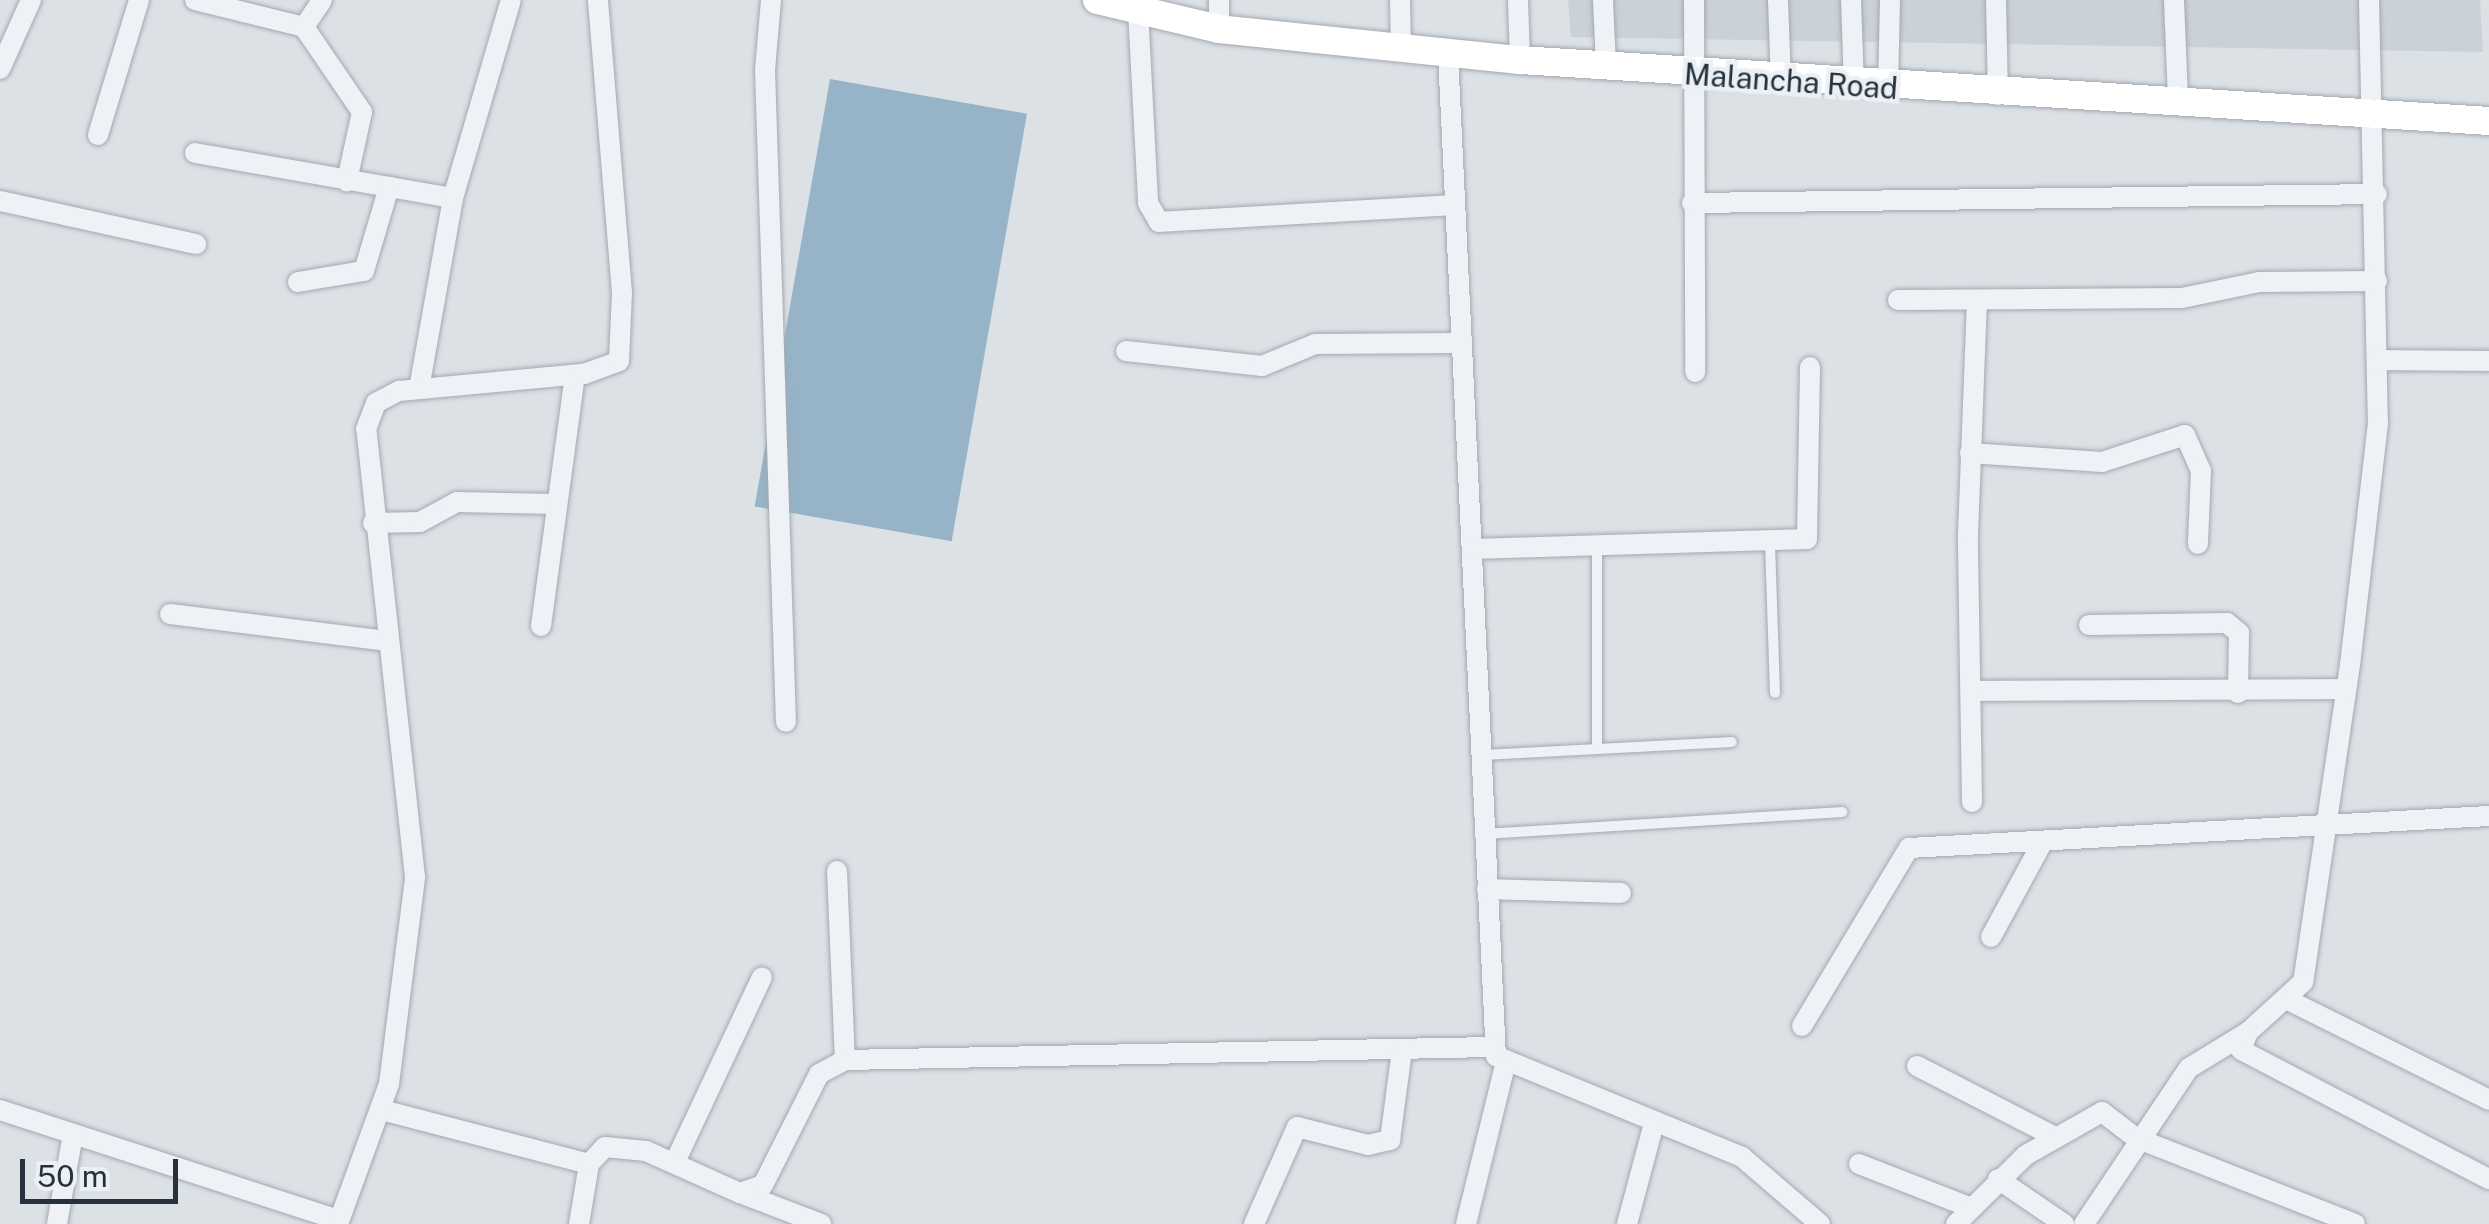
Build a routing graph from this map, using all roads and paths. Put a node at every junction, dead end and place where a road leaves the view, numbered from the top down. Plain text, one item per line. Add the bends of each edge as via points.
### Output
1 (31, 0) edge
2 (139, 0) edge
3 (322, 0) edge
4 (510, 0) edge
5 (598, 0) edge
6 (770, 0) edge
7 (1097, 0) edge
8 (1219, 0) edge
9 (1400, 0) edge
10 (1518, 0) edge
11 (1603, 0) edge
12 (1694, 0) edge
13 (1778, 0) edge
14 (1851, 0) edge
15 (1890, 0) edge
16 (1996, 0) edge
17 (2174, 0) edge
18 (2369, 0) edge
19 (200, 1) edge
20 (260, 9) edge
21 (1138, 10) junction
22 (304, 27) junction
23 (1219, 29) junction
24 (1400, 49) junction
25 (1448, 54) junction
26 (1520, 60) junction
27 (1606, 67) junction
28 (0, 68) edge
29 (1697, 74) junction
30 (1781, 81) junction
31 (1854, 87) junction
32 (1888, 89) junction
33 (1998, 95) junction
34 (2178, 101) junction
35 (2372, 110) junction
36 (2489, 121) edge
37 (98, 136) dead end
38 (195, 153) dead end
39 (347, 181) junction
40 (389, 188) junction
41 (2376, 194) junction
42 (453, 198) junction
43 (0, 201) edge
44 (1692, 203) junction
45 (1454, 205) junction
46 (196, 244) dead end
47 (2377, 281) junction
48 (298, 282) dead end
49 (1898, 300) dead end
50 (1977, 300) junction
51 (1460, 342) junction
52 (1126, 351) dead end
53 (2377, 360) junction
54 (2489, 361) edge
55 (1810, 368) dead end
56 (1695, 372) dead end
57 (576, 375) junction
58 (420, 388) junction
59 (1970, 453) junction
60 (554, 504) junction
61 (373, 522) junction
62 (1770, 543) junction
63 (2198, 544) dead end
64 (1597, 547) junction
65 (1473, 548) junction
66 (170, 614) dead end
67 (541, 626) dead end
68 (2088, 626) dead end
69 (388, 641) junction
70 (2346, 689) junction
71 (1972, 691) junction
72 (1776, 693) dead end
73 (2238, 693) junction
74 (786, 722) dead end
75 (1732, 742) dead end
76 (1597, 749) junction
77 (1483, 755) junction
78 (1972, 802) dead end
79 (1842, 812) dead end
80 (2489, 816) edge
81 (2328, 827) junction
82 (1486, 834) junction
83 (2042, 842) junction
84 (837, 872) dead end
85 (1487, 890) junction
86 (1621, 893) dead end
87 (1990, 936) dead end
88 (762, 977) dead end
89 (2290, 1002) junction
90 (1802, 1026) dead end
91 (2248, 1032) junction
92 (1493, 1047) junction
93 (1402, 1050) junction
94 (845, 1060) junction
95 (1505, 1065) junction
96 (1917, 1066) dead end
97 (2489, 1100) edge
98 (0, 1110) edge
99 (382, 1110) junction
100 (1654, 1123) junction
101 (73, 1134) junction
102 (2055, 1137) junction
103 (2136, 1138) junction
104 (675, 1162) junction
105 (589, 1164) junction
106 (1859, 1164) dead end
107 (2489, 1178) edge
108 (1998, 1179) junction
109 (740, 1193) junction
110 (1972, 1208) junction
111 (338, 1222) edge
112 (808, 1222) edge
113 (57, 1224) edge
114 (578, 1224) edge
115 (1254, 1224) edge
116 (1466, 1224) edge
117 (1627, 1224) edge
118 (1820, 1224) edge
119 (1956, 1224) edge
120 (2064, 1224) edge
121 (2084, 1224) edge
122 (2356, 1224) edge

1 - 28 street
2 - 37 street
3 - 22 street
4 - 42 street
5 - 57 street via 624,330 612,367
6 - 74 street via 765,70
7 - 21 main road, Malancha Road
8 - 23 street
9 - 24 street
10 - 26 street
11 - 27 street
12 - 29 street
13 - 30 street
14 - 31 street
15 - 32 street
16 - 33 street
17 - 34 street
18 - 35 street
19 - 20 street
20 - 22 street
21 - 23 main road, Malancha Road
21 - 45 street via 1148,202 1158,222
22 - 39 street via 362,112
23 - 24 main road, Malancha Road
24 - 25 main road, Malancha Road
25 - 26 main road, Malancha Road
25 - 45 street
26 - 27 main road, Malancha Road
27 - 29 main road, Malancha Road
29 - 30 main road, Malancha Road
29 - 44 street
30 - 31 main road, Malancha Road
31 - 32 main road, Malancha Road
32 - 33 main road, Malancha Road
33 - 34 main road, Malancha Road
34 - 35 main road, Malancha Road
35 - 36 main road, Malancha Road
35 - 41 street
38 - 39 street
39 - 40 street
40 - 42 street
40 - 48 street via 364,272
41 - 44 street
41 - 47 street
42 - 58 street
43 - 46 street
44 - 56 street
45 - 51 street
47 - 50 street via 2259,282 2182,298
47 - 53 street
49 - 50 street
50 - 59 street
51 - 52 street via 1315,344 1262,366
51 - 65 street
53 - 54 street
53 - 70 street
55 - 62 street via 1813,535
57 - 58 street
57 - 60 street
58 - 61 street via 384,396 371,412
59 - 63 street via 2102,462 2185,435 2200,460
59 - 71 street
60 - 61 street via 457,502 420,522
60 - 67 street
61 - 69 street
62 - 64 street
62 - 72 lane
64 - 65 street
64 - 76 lane
65 - 77 street
66 - 69 street
68 - 73 street via 2228,622 2239,633
69 - 99 street via 414,886
70 - 73 street
70 - 81 street
71 - 73 street
71 - 78 street
75 - 76 lane
76 - 77 lane
77 - 82 street
79 - 82 lane
80 - 81 street
81 - 83 street
81 - 89 street via 2306,970
82 - 85 street
83 - 87 street
83 - 90 street via 1909,848
84 - 94 street
85 - 86 street
85 - 92 street
88 - 104 street
89 - 91 street
89 - 97 street
91 - 103 street via 2189,1068
91 - 107 street via 2242,1050 2255,1062
92 - 93 street
92 - 95 street
93 - 94 street
93 - 115 street via 1390,1140 1368,1145 1298,1127
94 - 109 street via 819,1074 763,1184
95 - 100 street
95 - 116 street
96 - 102 street
98 - 101 street
99 - 105 street
99 - 111 street
100 - 117 street
100 - 118 street via 1742,1157
101 - 111 street
101 - 113 street
102 - 103 street via 2102,1112
102 - 108 street
103 - 121 street
103 - 122 street
104 - 105 street via 605,1147
104 - 109 street
105 - 114 street
106 - 110 street
108 - 110 street
108 - 120 street
109 - 112 street
110 - 119 street

